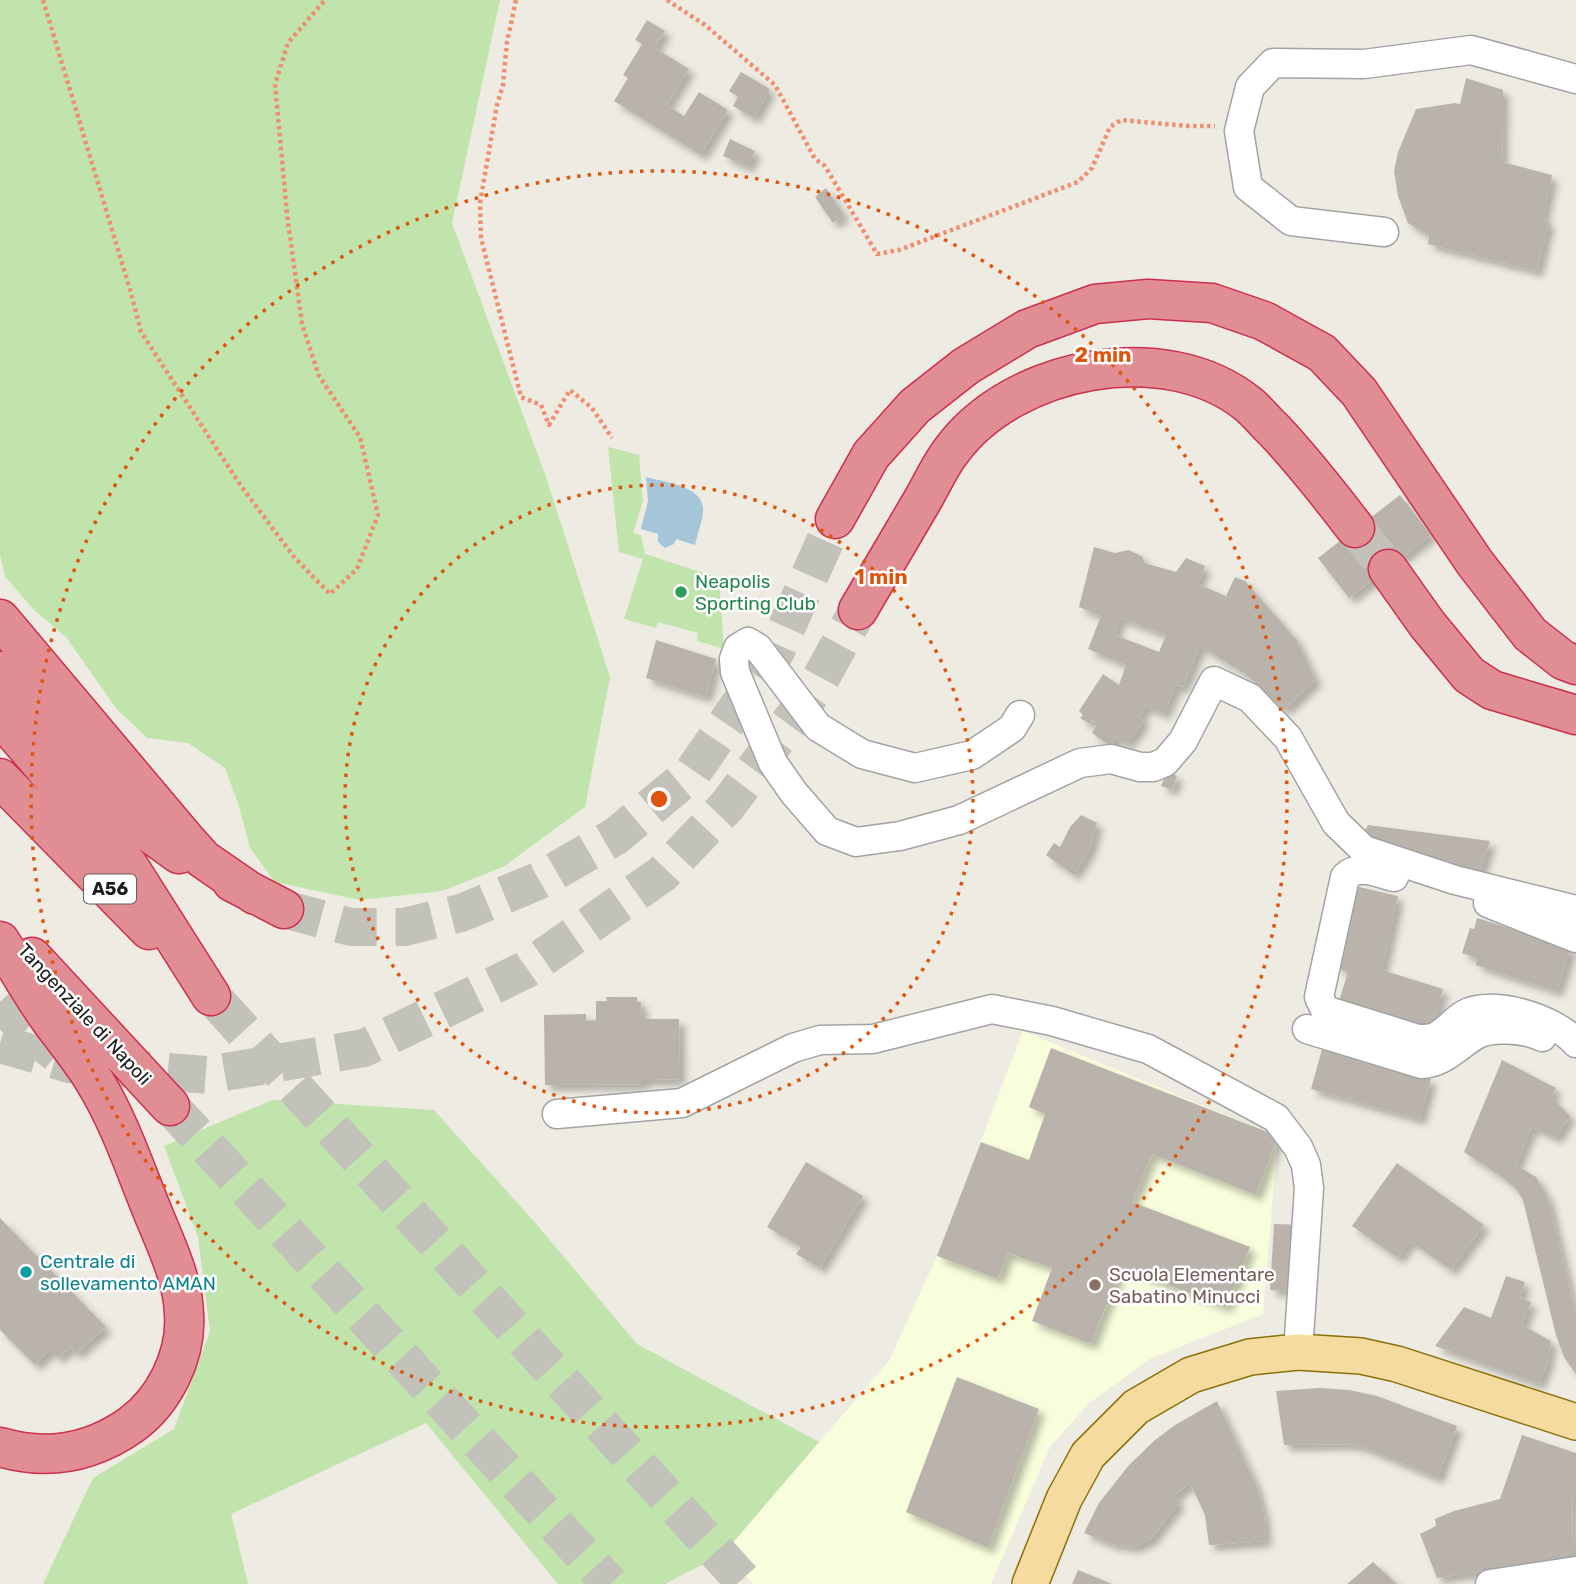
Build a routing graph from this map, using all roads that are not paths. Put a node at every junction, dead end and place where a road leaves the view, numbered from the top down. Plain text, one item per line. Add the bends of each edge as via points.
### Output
1 (1576, 79) edge
2 (1384, 232) dead end
3 (835, 519) tunnel mouth
4 (1355, 528) tunnel mouth
5 (1388, 569) tunnel mouth
6 (858, 610) tunnel mouth
7 (0, 619) edge
8 (1576, 665) edge
9 (0, 671) edge
10 (1020, 715) dead end
11 (1576, 715) edge
12 (0, 716) edge
13 (0, 778) edge
14 (1576, 910) edge
15 (0, 922) edge
16 (1576, 938) edge
17 (0, 940) edge
18 (1307, 1029) dead end
19 (1576, 1043) edge
20 (1576, 1060) edge
21 (170, 1106) tunnel mouth
22 (557, 1114) dead end
23 (1298, 1352) junction
24 (1574, 1416) edge
25 (0, 1447) edge
26 (1576, 1572) edge
27 (1030, 1584) edge
28 (1490, 1584) edge

1 - 2 street via 1471,50 1364,64 1273,64 1250,87 1240,125 1248,187 1291,221
3 - 8 highway via 871,455 915,406 966,366 1027,329 1095,304 1147,299 1212,303 1264,321 1322,353 1359,392 1475,563 1530,634
4 - 6 highway via 1310,468 1248,404 1210,381 1132,366 1087,372 1044,383 1006,401 976,424 952,450
5 - 11 highway via 1469,675 1492,690
7 - 9 highway via 203,859 270,902 173,851 129,818
10 - 14 street via 1012,728 972,755 915,768 862,754 818,727 758,648 748,642 738,648 734,659 734,672 773,763 827,831 856,842 959,820 1080,763 1111,759 1153,767 1165,762 1183,741 1214,681 1250,698 1288,738 1336,823 1364,850 1455,880
12 - 13 highway, A56 via 128,865 214,1000
15 - 21 highway, Tangenziale di Napoli
16 - 19 street via 1486,902 1360,868 1345,877 1319,996 1325,1010 1419,1039 1435,1037 1478,1009 1508,1010 1534,1018 1567,1032
17 - 25 highway via 110,1109 171,1256 185,1315 176,1366 152,1407 127,1428 99,1444 69,1452 37,1454
18 - 20 street via 1434,1064 1479,1033 1510,1029 1538,1035
22 - 23 street via 682,1103 811,1042 873,1039 992,1009 1148,1049 1276,1118 1298,1147 1309,1188
23 - 24 main road via 1362,1356 1397,1364
23 - 27 main road via 1250,1357 1191,1375 1136,1407 1088,1455 1064,1499
26 - 28 street

